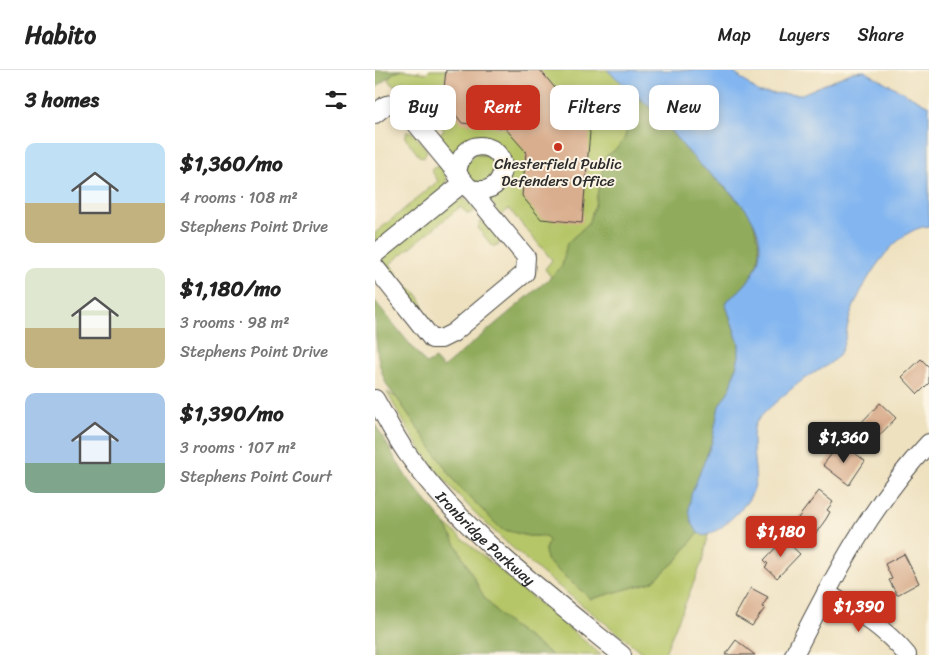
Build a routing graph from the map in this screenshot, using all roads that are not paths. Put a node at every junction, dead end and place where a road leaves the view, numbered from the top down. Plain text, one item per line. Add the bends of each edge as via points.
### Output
1 (375, 114) edge
2 (463, 182) junction
3 (375, 254) edge
4 (375, 267) edge
5 (375, 399) edge
6 (929, 443) edge
7 (826, 593) junction
8 (622, 655) edge
9 (795, 655) edge
10 (907, 655) edge

1 - 2 street via 396,102 404,108
2 - 3 street
2 - 4 street via 526,257 525,273 453,333 432,339
5 - 8 street, Ironbridge Parkway via 406,452 463,520 486,543
6 - 7 street via 892,487 851,548
7 - 9 street
7 - 10 street via 877,625

